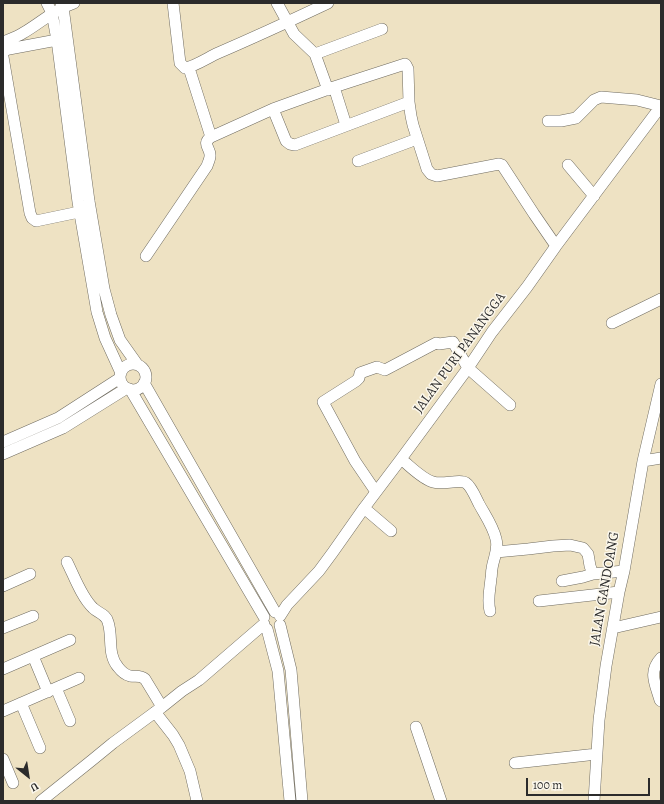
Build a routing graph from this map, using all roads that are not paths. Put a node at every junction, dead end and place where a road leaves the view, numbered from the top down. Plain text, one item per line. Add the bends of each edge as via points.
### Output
1 (74, 3) edge
2 (173, 3) edge
3 (277, 3) edge
4 (328, 3) edge
5 (62, 5) edge
6 (50, 8) edge
7 (287, 22) junction
8 (382, 29) dead end
9 (57, 40) junction
10 (3, 42) edge
11 (3, 53) edge
12 (315, 54) junction
13 (3, 57) edge
14 (189, 68) junction
15 (331, 88) junction
16 (409, 102) junction
17 (661, 106) edge
18 (273, 109) junction
19 (548, 121) dead end
20 (346, 126) junction
21 (211, 137) junction
22 (417, 139) junction
23 (358, 161) dead end
24 (568, 165) dead end
25 (594, 196) junction
26 (82, 205) junction
27 (556, 246) junction
28 (146, 256) dead end
29 (661, 299) edge
30 (612, 323) dead end
31 (137, 364) junction
32 (468, 368) junction
33 (121, 375) junction
34 (144, 383) junction
35 (661, 384) edge
36 (129, 388) junction
37 (510, 405) dead end
38 (8, 442) edge
39 (3, 454) edge
40 (661, 458) edge
41 (402, 459) junction
42 (643, 461) junction
43 (376, 492) junction
44 (364, 508) junction
45 (391, 531) dead end
46 (496, 552) junction
47 (67, 562) dead end
48 (624, 571) junction
49 (30, 574) dead end
50 (594, 574) junction
51 (562, 581) dead end
52 (3, 586) edge
53 (619, 592) junction
54 (540, 600) dead end
55 (490, 612) dead end
56 (33, 616) dead end
57 (661, 617) edge
58 (278, 618) junction
59 (265, 623) junction
60 (3, 628) edge
61 (613, 628) junction
62 (70, 640) dead end
63 (33, 656) junction
64 (661, 658) edge
65 (3, 669) edge
66 (79, 678) dead end
67 (52, 690) junction
68 (661, 701) edge
69 (21, 703) junction
70 (159, 709) junction
71 (3, 711) edge
72 (70, 721) dead end
73 (416, 727) dead end
74 (40, 748) dead end
75 (597, 754) junction
76 (3, 759) edge
77 (514, 763) dead end
78 (13, 783) dead end
79 (290, 796) edge
80 (302, 796) edge
81 (41, 801) edge
82 (197, 801) edge
83 (441, 801) edge
84 (594, 801) edge

1 - 5 street
2 - 14 street via 180,64
3 - 7 street
4 - 7 street
5 - 6 street
5 - 26 street
6 - 9 street
6 - 10 street via 22,33
7 - 12 street via 294,34
7 - 14 street
8 - 12 street
9 - 11 street via 9,49
9 - 26 street
12 - 15 street
13 - 26 street via 32,218 36,221
14 - 21 street
15 - 16 street via 405,64 408,69
15 - 18 street
15 - 20 street
16 - 20 street
16 - 22 street
17 - 19 street via 601,96 576,118
17 - 25 street, JALAN PURI PANANGGA
18 - 20 street via 286,141 292,145
18 - 21 street
21 - 28 street via 206,141 210,155 207,166
22 - 23 street
22 - 27 street via 427,169 434,176 502,165
24 - 25 street
25 - 27 street, JALAN PURI PANANGGA
26 - 31 street via 111,315 120,340
26 - 33 street via 97,312
27 - 32 street, JALAN PURI PANANGGA
29 - 30 street
31 - 33 street via 128,365
31 - 34 street via 146,373
32 - 37 street
32 - 41 street, JALAN PURI PANANGGA
32 - 43 street via 453,342 436,342 385,370 377,367 360,373 356,381 323,402 355,461
33 - 36 street via 122,383
33 - 38 street via 58,418
34 - 36 street via 135,389
34 - 58 street
35 - 42 street, JALAN GANDOANG
36 - 38 street via 63,428
36 - 59 street
38 - 39 street
40 - 42 street
41 - 43 street, JALAN PURI PANANGGA
41 - 46 street via 426,480 434,483 468,484 490,524 498,548
42 - 48 street, JALAN GANDOANG
43 - 44 street, JALAN PURI PANANGGA
44 - 45 street
44 - 58 street, JALAN PURI PANANGGA via 319,571
46 - 50 street via 570,545 583,548 588,554
46 - 55 street via 488,604
47 - 70 street via 88,603 107,619 111,652 117,666 124,673 145,679
48 - 50 street
48 - 53 street, JALAN GANDOANG
49 - 52 street
50 - 51 street
53 - 54 street
53 - 61 street, JALAN GANDOANG
56 - 60 street
57 - 61 street
58 - 59 street via 268,613
58 - 59 street via 276,630
58 - 80 street via 291,670
59 - 70 street via 199,680
59 - 79 street via 278,671
61 - 75 street, JALAN GANDOANG via 606,666
62 - 63 street
63 - 65 street
63 - 67 street
64 - 68 street via 653,670
66 - 67 street
67 - 69 street
67 - 72 street
69 - 71 street
69 - 74 street
70 - 81 street via 113,742
70 - 82 street via 190,771
73 - 83 street
75 - 77 street
75 - 84 street, JALAN GANDOANG
76 - 78 street
79 - 80 street

